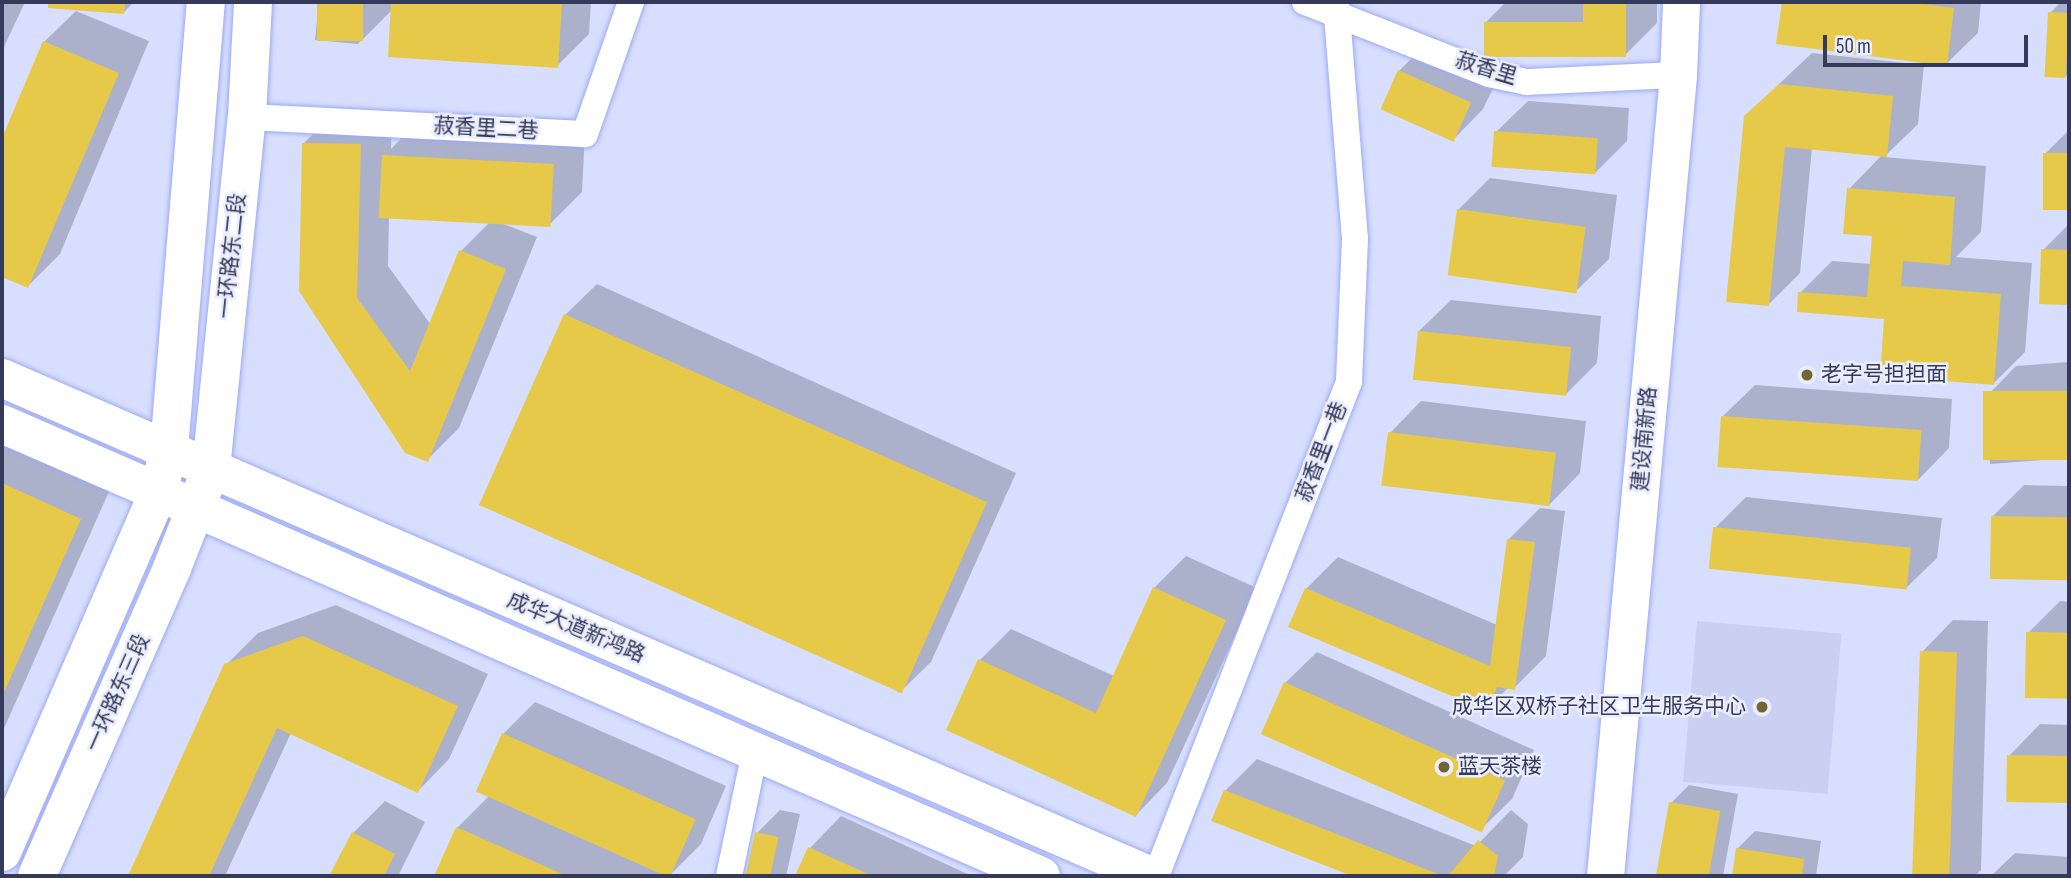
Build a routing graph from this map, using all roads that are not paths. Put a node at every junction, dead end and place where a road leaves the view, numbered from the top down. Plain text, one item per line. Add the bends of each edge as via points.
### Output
1 (206, 2) edge
2 (253, 2) edge
3 (631, 2) edge
4 (1305, 2) edge
5 (1681, 2) edge
6 (1336, 8) edge
7 (1678, 75) junction
8 (247, 117) junction
9 (2, 378) edge
10 (2, 424) edge
11 (169, 450) junction
12 (211, 469) junction
13 (158, 493) junction
14 (197, 509) junction
15 (755, 752) junction
16 (2, 852) edge
17 (37, 876) edge
18 (729, 876) edge
19 (1041, 876) edge
20 (1151, 876) edge
21 (1156, 876) edge
22 (1605, 876) edge

1 - 11 main road
2 - 8 main road, 一环路东二段
3 - 8 street, 菽香里二巷 via 585,134
4 - 6 street, 菽香里
5 - 7 street, 建设南新路
6 - 7 street, 菽香里 via 1489,74 1527,82
6 - 21 street, 菽香里一巷 via 1355,239 1349,382
7 - 22 street, 建设南新路
8 - 12 main road, 一环路东二段
9 - 11 main road, 成华大道新鸿路
10 - 13 main road, 成华大道新鸿路
11 - 12 main road, 成华大道新鸿路
11 - 13 main road
12 - 14 main road, 一环路东二段
12 - 20 main road, 成华大道新鸿路
13 - 14 main road, 成华大道新鸿路
13 - 16 main road, 一环路东三段
14 - 15 main road, 成华大道新鸿路
14 - 17 main road, 一环路东三段
15 - 18 street
15 - 19 main road, 成华大道新鸿路

